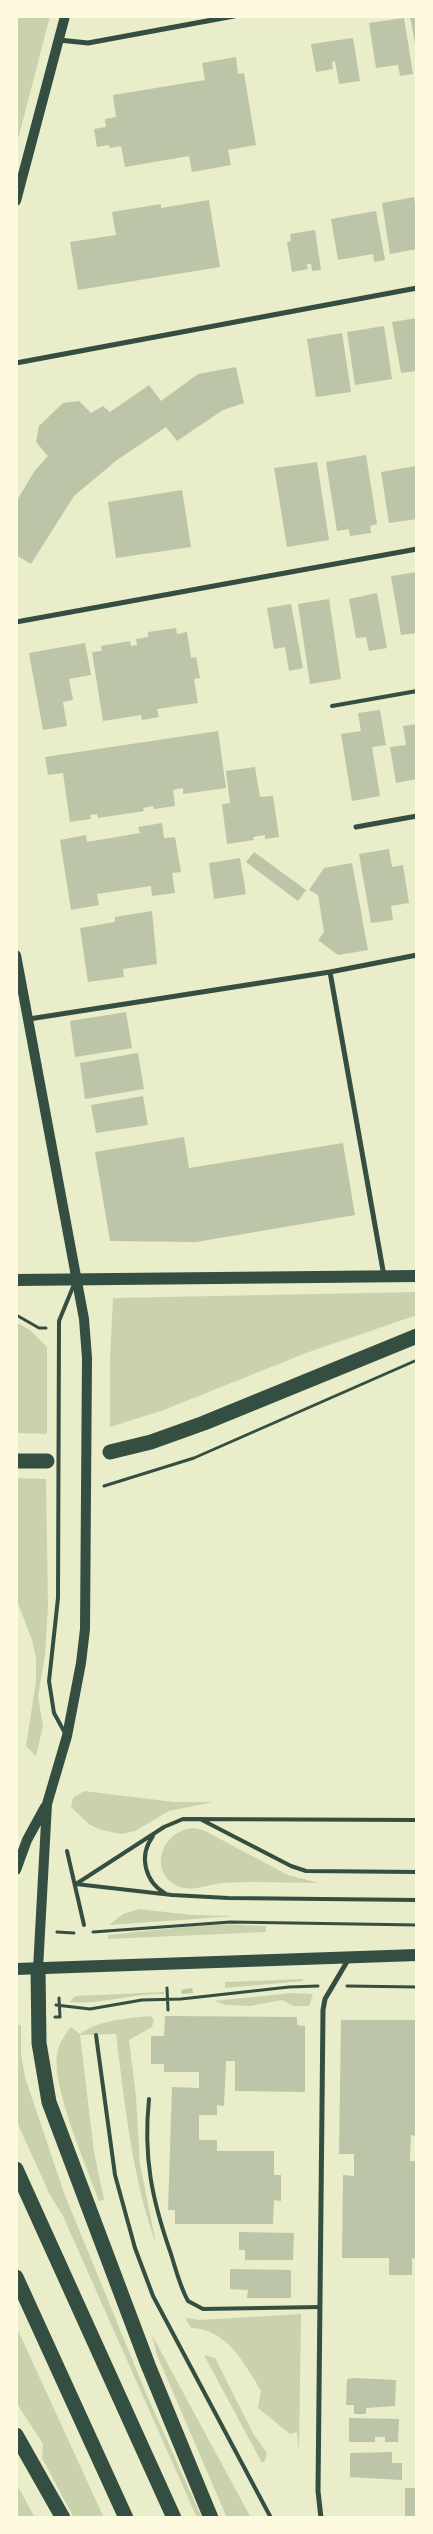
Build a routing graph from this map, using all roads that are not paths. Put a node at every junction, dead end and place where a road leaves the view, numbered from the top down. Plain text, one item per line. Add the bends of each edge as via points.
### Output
1 (65, 16) edge
2 (234, 16) edge
3 (59, 40) junction
4 (16, 201) edge
5 (417, 288) edge
6 (16, 363) edge
7 (417, 549) edge
8 (16, 622) edge
9 (417, 691) edge
10 (332, 706) dead end
11 (417, 816) edge
12 (356, 827) dead end
13 (16, 955) edge
14 (417, 955) edge
15 (330, 972) junction
16 (29, 1019) junction
17 (384, 1276) junction
18 (417, 1276) edge
19 (16, 1280) edge
20 (76, 1280) junction
21 (417, 1336) edge
22 (110, 1452) dead end
23 (16, 1460) edge
24 (47, 1460) dead end
25 (67, 1736) junction
26 (47, 1804) junction
27 (195, 1818) junction
28 (417, 1820) edge
29 (156, 1832) junction
30 (67, 1851) dead end
31 (16, 1870) edge
32 (417, 1872) edge
33 (76, 1884) junction
34 (168, 1895) junction
35 (417, 1900) edge
36 (84, 1925) dead end
37 (417, 1956) edge
38 (350, 1957) junction
39 (16, 1969) edge
40 (38, 1969) junction
41 (96, 2035) dead end
42 (149, 2098) dead end
43 (16, 2169) edge
44 (16, 2277) edge
45 (320, 2307) junction
46 (16, 2435) edge
47 (63, 2518) edge
48 (126, 2518) edge
49 (174, 2518) edge
50 (211, 2518) edge
51 (271, 2518) edge
52 (321, 2518) edge

1 - 3 main road
2 - 3 street via 88,43
3 - 4 main road
5 - 6 street
7 - 8 street
9 - 10 lane
11 - 12 street
13 - 16 main road
14 - 15 street
15 - 16 street
15 - 17 street
16 - 20 main road
17 - 18 main road
17 - 20 main road
19 - 20 main road
20 - 25 main road via 86,1328 88,1481 85,1629
20 - 25 lane via 59,1321 58,1598 50,1689 56,1719
21 - 22 highway via 195,1426
23 - 24 highway
25 - 26 main road
26 - 31 main road via 27,1840
26 - 40 main road
27 - 28 lane
27 - 29 lane via 173,1822
27 - 32 lane via 306,1871
29 - 33 lane
29 - 34 lane via 146,1850 145,1868 153,1884
30 - 33 lane
33 - 34 lane
33 - 36 lane
34 - 35 lane
37 - 38 main road
38 - 40 main road
38 - 45 street via 325,1999 323,2010
39 - 40 main road
40 - 50 highway via 39,2050 49,2102 148,2365
41 - 51 lane via 116,2175 135,2248 153,2296
42 - 45 lane via 146,2141 150,2186 188,2301 203,2309
43 - 49 highway
44 - 48 highway
45 - 52 street via 318,2491
46 - 47 highway

